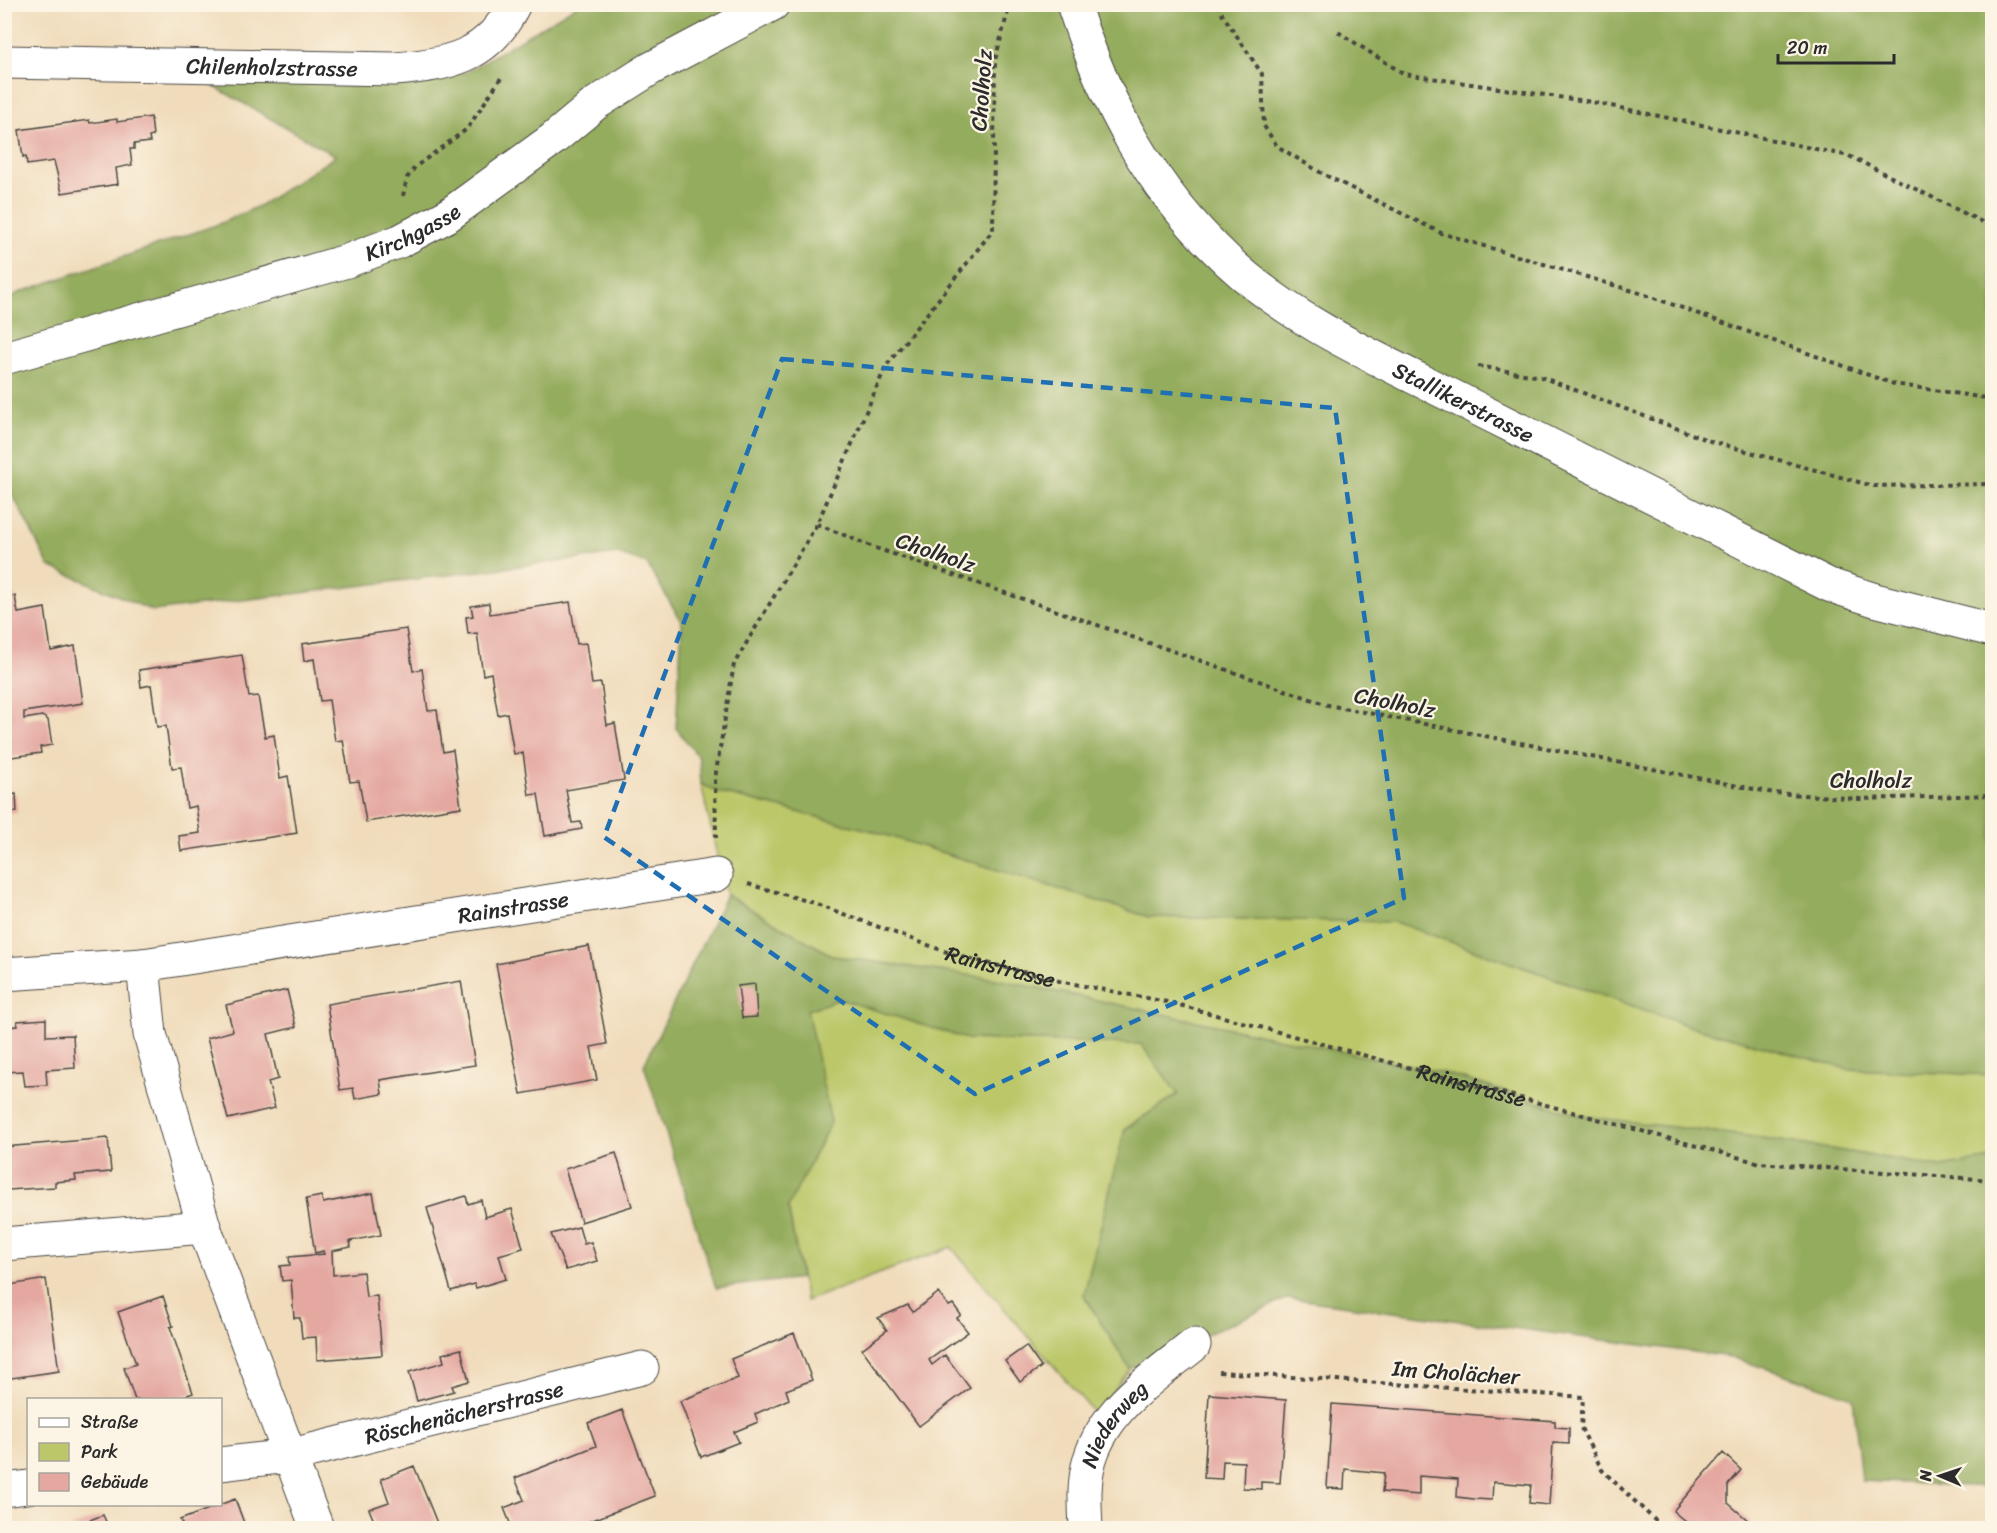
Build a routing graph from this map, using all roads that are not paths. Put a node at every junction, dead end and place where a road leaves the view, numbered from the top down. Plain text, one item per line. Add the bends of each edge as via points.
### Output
1 (514, 4) edge
2 (773, 4) edge
3 (1073, 4) edge
4 (4, 62) edge
5 (4, 358) edge
6 (1992, 630) edge
7 (716, 875) road end
8 (143, 965) junction
9 (4, 974) edge
10 (204, 1227) junction
11 (4, 1244) edge
12 (1194, 1345) dead end
13 (642, 1368) dead end
14 (288, 1456) junction
15 (222, 1464) edge
16 (27, 1487) edge
17 (4, 1490) edge
18 (317, 1528) edge
19 (1086, 1528) edge

1 - 4 street, Chilenholzstrasse via 494,34 466,57 425,67
2 - 5 street, Kirchgasse via 595,104 447,216 400,241 347,261
3 - 6 street, Stallikerstrasse via 1093,65 1154,176 1228,261 1288,309 1829,585
7 - 8 street, Rainstrasse
8 - 9 street, Rainstrasse
8 - 10 street via 150,1034
10 - 11 street
10 - 14 street
12 - 19 street, Niederweg via 1121,1404 1104,1429 1090,1460
13 - 14 street, Röschenächerstrasse
14 - 15 street, Röschenächerstrasse
14 - 18 street
16 - 17 street

